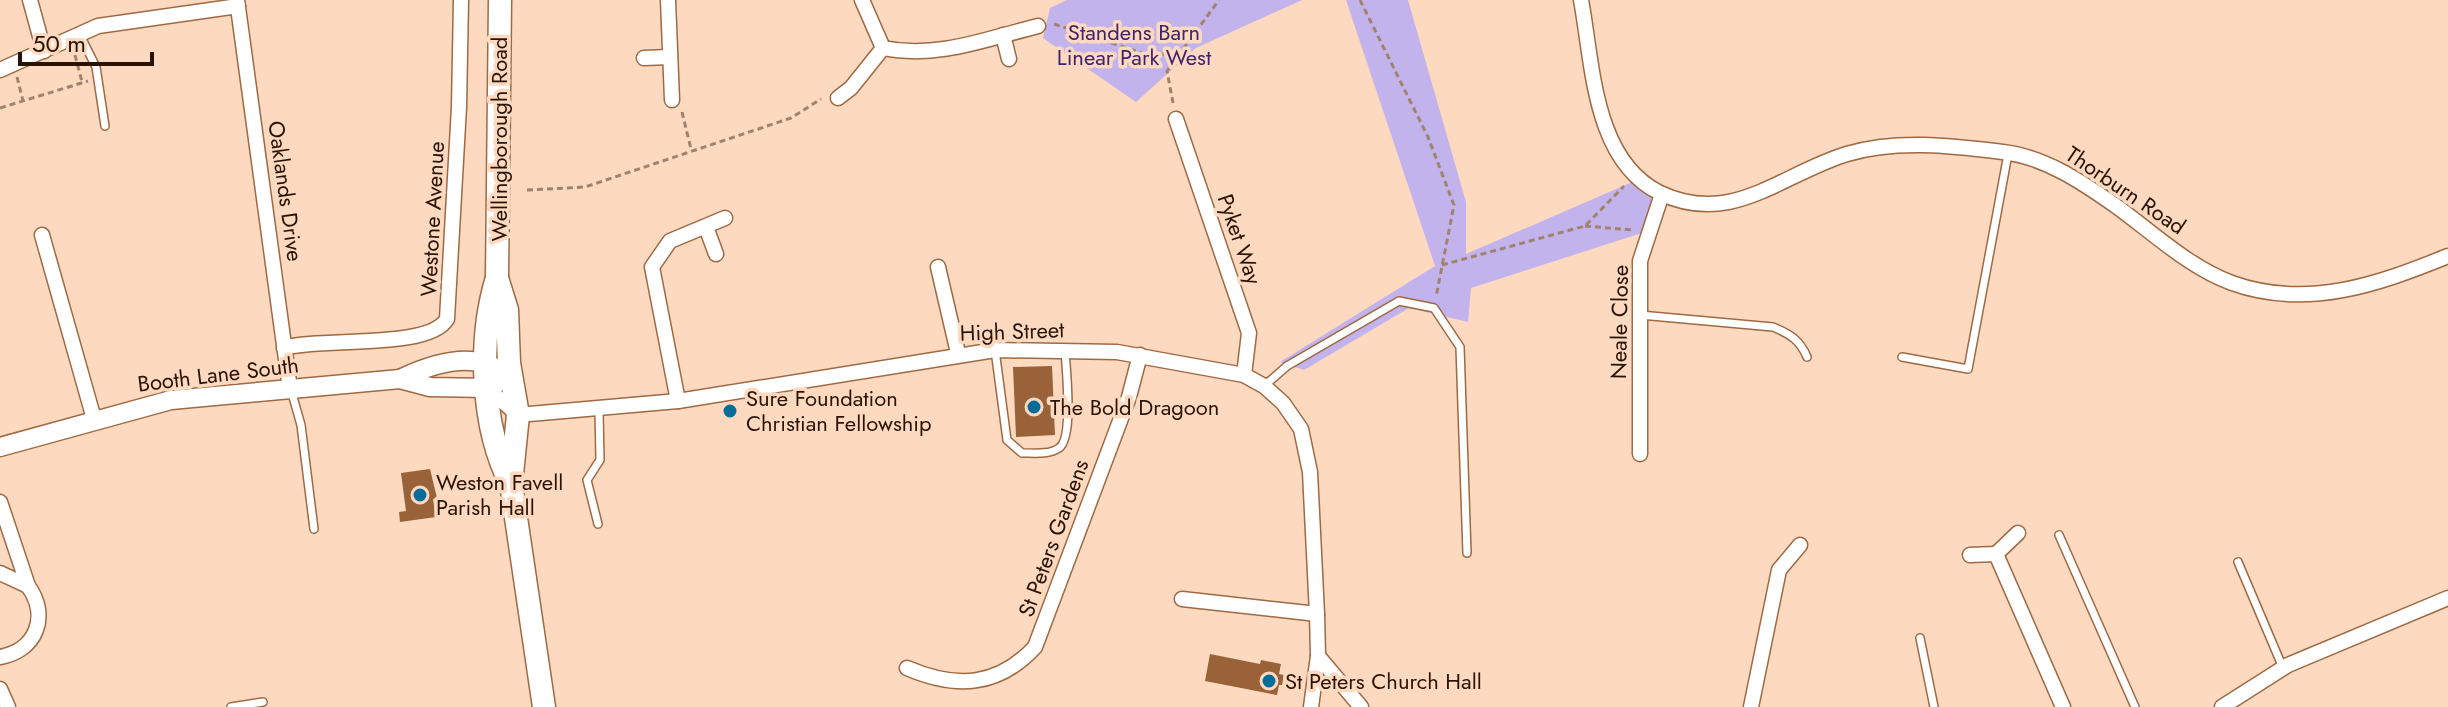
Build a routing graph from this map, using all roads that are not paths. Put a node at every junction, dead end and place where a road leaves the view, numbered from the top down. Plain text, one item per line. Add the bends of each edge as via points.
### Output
1 (30, 0) edge
2 (461, 0) edge
3 (500, 0) edge
4 (668, 0) edge
5 (862, 0) edge
6 (1581, 0) edge
7 (238, 3) edge
8 (1038, 26) road end
9 (1003, 35) junction
10 (75, 37) junction
11 (883, 48) junction
12 (44, 51) junction
13 (670, 57) junction
14 (644, 58) dead end
15 (1009, 59) dead end
16 (6, 68) edge
17 (838, 98) road end
18 (672, 100) road end
19 (1176, 119) road end
20 (105, 126) dead end
21 (2008, 152) junction
22 (1662, 194) junction
23 (725, 218) dead end
24 (706, 227) junction
25 (42, 235) dead end
26 (716, 254) dead end
27 (2448, 256) edge
28 (938, 267) dead end
29 (497, 278) junction
30 (1640, 315) junction
31 (284, 348) junction
32 (995, 350) junction
33 (1065, 350) junction
34 (958, 353) junction
35 (1140, 355) junction
36 (1807, 357) dead end
37 (1902, 357) dead end
38 (485, 362) junction
39 (1244, 375) junction
40 (510, 376) junction
41 (400, 379) junction
42 (1264, 386) junction
43 (487, 388) junction
44 (290, 389) junction
45 (678, 401) junction
46 (599, 411) junction
47 (518, 415) junction
48 (94, 419) junction
49 (0, 447) edge
50 (1640, 454) dead end
51 (511, 484) junction
52 (0, 502) edge
53 (598, 524) dead end
54 (314, 529) dead end
55 (2018, 533) dead end
56 (2059, 535) dead end
57 (1800, 545) dead end
58 (1467, 553) dead end
59 (1996, 554) junction
60 (1970, 555) dead end
61 (2238, 562) dead end
62 (0, 573) edge
63 (28, 586) junction
64 (2448, 598) edge
65 (1182, 599) dead end
66 (1317, 614) junction
67 (1920, 638) dead end
68 (1318, 656) junction
69 (0, 657) edge
70 (907, 668) dead end
71 (2283, 668) junction
72 (0, 689) edge
73 (263, 702) dead end
74 (8, 707) edge
75 (231, 707) edge
76 (544, 707) edge
77 (1311, 707) edge
78 (1361, 707) edge
79 (1751, 707) edge
80 (1934, 707) edge
81 (2063, 707) edge
82 (2135, 707) edge
83 (2222, 707) edge

1 - 12 street
2 - 31 street, Westone Avenue via 447,319 439,329 417,336
3 - 29 main road, Wellingborough Road
4 - 13 street
5 - 11 street
6 - 22 street, Thorburn Road via 1605,126 1634,176
7 - 10 street via 98,26
7 - 31 street, Oaklands Drive
8 - 9 street
9 - 11 street via 933,53
9 - 15 street
10 - 12 street
10 - 20 lane via 98,79
11 - 17 street
12 - 16 street
13 - 14 street
13 - 18 street
19 - 39 street, Pyket Way via 1249,333
21 - 22 street, Thorburn Road via 1901,146 1847,154 1733,204 1698,205
21 - 27 street, Thorburn Road via 2077,180 2232,283 2329,295
21 - 37 lane via 1968,369
22 - 30 street, Neale Close via 1640,261
23 - 24 street
24 - 26 street
24 - 45 street via 670,241 652,267
25 - 48 street
28 - 34 street
29 - 38 main road, Wellingborough Road via 487,311
29 - 40 main road, Wellingborough Road via 507,310
30 - 36 lane via 1773,327 1789,333
30 - 50 street, Neale Close
31 - 44 street, Oaklands Drive
32 - 33 street, High Street
32 - 33 lane via 1007,440 1022,453 1047,453 1064,442
32 - 34 street, High Street
33 - 35 street, High Street
34 - 45 street, High Street
35 - 39 street, High Street
35 - 70 street, St Peters Gardens via 1035,647 1016,667 991,678 963,682 930,678
38 - 40 street
38 - 41 street, Booth Lane South via 428,366
38 - 43 main road, Wellingborough Road
39 - 42 street, High Street
40 - 43 street, Booth Lane South
40 - 47 main road, Wellingborough Road
41 - 43 street, Booth Lane South via 430,387
41 - 44 street, Booth Lane South
42 - 58 lane via 1287,366 1399,301 1434,308 1460,347
42 - 66 street, High Street via 1301,429 1310,472
43 - 47 street
43 - 51 main road, Wellingborough Road via 498,460
44 - 48 street, Booth Lane South via 171,400
44 - 54 lane via 301,425
45 - 46 street, High Street
46 - 47 street, High Street
46 - 53 lane via 600,460 587,480
47 - 51 main road, Wellingborough Road
48 - 49 street, Booth Lane South
51 - 76 main road, Wellingborough Road
52 - 63 street
55 - 59 street
56 - 82 lane
57 - 79 street via 1779,570
59 - 60 street
59 - 81 street
61 - 71 lane
62 - 63 street
63 - 69 street via 40,611 35,635 26,646
64 - 71 street
65 - 66 street
66 - 68 street, High Street
67 - 80 lane
68 - 77 street, High Street
68 - 78 street
71 - 83 street
72 - 74 street
73 - 75 lane

